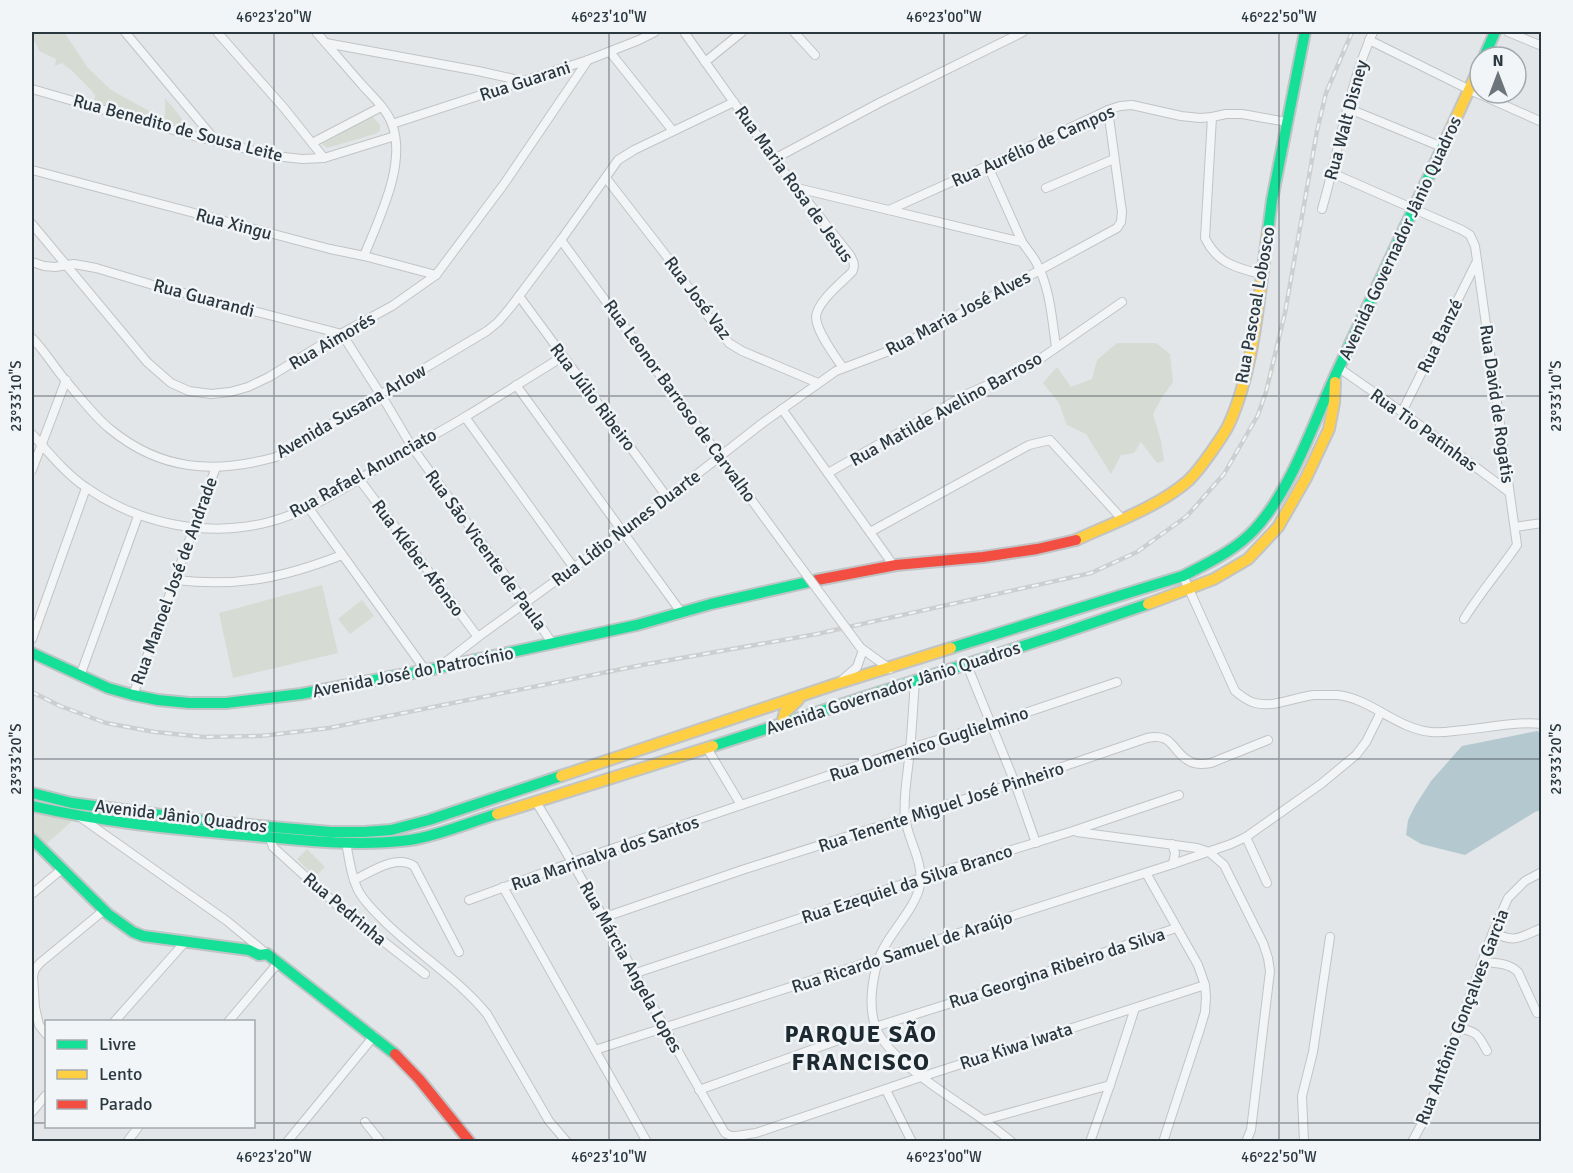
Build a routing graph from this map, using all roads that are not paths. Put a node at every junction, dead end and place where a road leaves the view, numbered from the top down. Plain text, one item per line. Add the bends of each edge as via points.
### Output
1 (125, 32) edge
2 (217, 32) edge
3 (316, 32) edge
4 (655, 32) edge
5 (684, 32) edge
6 (742, 32) edge
7 (794, 32) edge
8 (1023, 32) edge
9 (1305, 32) edge
10 (1373, 32) edge
11 (1508, 32) edge
12 (1369, 40) junction
13 (326, 43) junction
14 (1542, 46) edge
15 (610, 52) junction
16 (815, 55) dead end
17 (588, 60) junction
18 (705, 62) junction
19 (524, 82) junction
20 (32, 89) edge
21 (1468, 89) edge
22 (1468, 94) edge
23 (734, 102) junction
24 (1504, 105) edge
25 (381, 107) junction
26 (1347, 108) junction
27 (1108, 110) junction
28 (1212, 117) junction
29 (1287, 122) junction
30 (1542, 122) edge
31 (392, 124) junction
32 (673, 131) junction
33 (395, 136) junction
34 (216, 141) junction
35 (312, 143) junction
36 (1442, 147) junction
37 (324, 158) junction
38 (774, 159) junction
39 (1114, 159) junction
40 (988, 166) junction
41 (32, 170) edge
42 (1332, 173) junction
43 (606, 178) junction
44 (797, 188) junction
45 (1046, 188) dead end
46 (1322, 209) dead end
47 (1414, 209) junction
48 (889, 210) junction
49 (32, 224) edge
50 (561, 240) junction
51 (1022, 242) junction
52 (364, 256) junction
53 (1477, 260) junction
54 (32, 262) edge
55 (66, 266) junction
56 (1039, 270) junction
57 (1261, 274) junction
58 (436, 275) junction
59 (519, 296) junction
60 (1122, 302) dead end
61 (342, 334) junction
62 (32, 338) edge
63 (1056, 347) junction
64 (562, 357) junction
65 (843, 368) junction
66 (1337, 372) junction
67 (66, 380) junction
68 (818, 383) junction
69 (516, 385) junction
70 (381, 395) junction
71 (782, 409) junction
72 (1402, 412) junction
73 (465, 417) junction
74 (1312, 426) junction
75 (32, 434) edge
76 (1326, 435) junction
77 (41, 445) junction
78 (412, 447) junction
79 (720, 456) junction
80 (216, 467) junction
81 (32, 470) edge
82 (828, 473) junction
83 (359, 479) junction
84 (86, 488) junction
85 (1509, 492) junction
86 (667, 497) junction
87 (308, 507) junction
88 (138, 516) junction
89 (1122, 519) junction
90 (1542, 523) edge
91 (1515, 527) junction
92 (195, 528) junction
93 (622, 532) junction
94 (870, 532) junction
95 (342, 555) junction
96 (894, 566) junction
97 (574, 568) junction
98 (1183, 576) junction
99 (176, 580) junction
100 (797, 584) joint
101 (1190, 590) junction
102 (526, 604) junction
103 (681, 612) junction
104 (1464, 619) dead end
105 (32, 639) edge
106 (475, 640) junction
107 (552, 643) junction
108 (862, 649) junction
109 (32, 653) edge
110 (471, 660) junction
111 (917, 661) junction
112 (967, 665) junction
113 (438, 668) junction
114 (890, 669) junction
115 (426, 671) junction
116 (80, 676) junction
117 (915, 681) junction
118 (1117, 682) dead end
119 (836, 684) junction
120 (806, 694) junction
121 (133, 695) junction
122 (856, 700) junction
123 (1381, 712) junction
124 (782, 723) junction
125 (992, 724) junction
126 (1541, 724) edge
127 (711, 726) junction
128 (683, 735) junction
129 (1268, 740) dead end
130 (712, 747) junction
131 (910, 748) junction
132 (694, 753) junction
133 (1015, 783) junction
134 (32, 794) edge
135 (1179, 795) dead end
136 (536, 802) junction
137 (741, 805) junction
138 (32, 806) edge
139 (79, 816) junction
140 (905, 819) junction
141 (402, 827) junction
142 (1073, 831) junction
143 (330, 837) junction
144 (1246, 837) junction
145 (270, 838) junction
146 (32, 839) edge
147 (405, 841) junction
148 (346, 842) junction
149 (1036, 843) junction
150 (1172, 844) junction
151 (1209, 852) junction
152 (573, 862) junction
153 (1173, 864) junction
154 (62, 869) junction
155 (1542, 872) edge
156 (1146, 873) junction
157 (921, 878) junction
158 (354, 880) junction
159 (1267, 883) dead end
160 (503, 887) junction
161 (32, 894) edge
162 (469, 900) dead end
163 (103, 911) junction
164 (604, 917) junction
165 (1176, 928) junction
166 (1542, 928) edge
167 (1493, 932) junction
168 (1330, 937) dead end
169 (185, 942) junction
170 (459, 951) dead end
171 (267, 954) junction
172 (879, 959) junction
173 (1483, 962) junction
174 (278, 963) junction
175 (636, 973) junction
176 (425, 974) dead end
177 (1205, 985) junction
178 (1135, 1008) junction
179 (1537, 1013) dead end
180 (116, 1020) edge
181 (230, 1020) edge
182 (875, 1027) junction
183 (665, 1028) junction
184 (1459, 1028) junction
185 (45, 1033) edge
186 (374, 1036) junction
187 (595, 1050) junction
188 (1487, 1051) dead end
189 (921, 1077) junction
190 (1110, 1085) junction
191 (699, 1090) junction
192 (886, 1090) junction
193 (45, 1096) edge
194 (32, 1112) edge
195 (984, 1120) junction
196 (365, 1122) dead end
197 (138, 1128) edge
198 (725, 1133) joint
199 (127, 1142) edge
200 (287, 1142) edge
201 (381, 1142) edge
202 (470, 1142) edge
203 (567, 1142) edge
204 (647, 1142) edge
205 (912, 1142) edge
206 (1012, 1142) edge
207 (1090, 1142) edge
208 (1163, 1142) edge
209 (1246, 1142) edge
210 (1304, 1142) edge
211 (1412, 1142) edge

1 - 34 street
2 - 35 street
3 - 13 street
4 - 15 street, Rua Guarani
5 - 18 street, Rua Maria Rosa de Jesus
6 - 18 street
7 - 16 street
8 - 38 street
9 - 29 main road, Rua Pascoal Lobosco
10 - 12 street, Rua Walt Disney
11 - 14 street
12 - 21 street
12 - 26 street, Rua Walt Disney
13 - 19 street
13 - 25 street
15 - 17 street, Rua Guarani
15 - 32 street
17 - 19 street, Rua Guarani
17 - 58 street, Rua Aimorés
18 - 23 street, Rua Maria Rosa de Jesus
19 - 31 street, Rua Guarani
20 - 34 street, Rua Benedito de Sousa Leite
22 - 36 main road, Avenida Governador Jânio Quadros
23 - 32 street, Avenida Susana Arlow
23 - 38 street, Rua Maria Rosa de Jesus
24 - 30 street
25 - 31 street
25 - 35 street
26 - 36 street
26 - 42 street, Rua Walt Disney
27 - 28 street, Rua Aurélio de Campos via 1132,105 1181,116
27 - 39 street
27 - 40 street, Rua Aurélio de Campos
28 - 29 street, Rua Aurélio de Campos via 1242,114
28 - 57 street via 1205,238 1217,256 1238,268
29 - 57 main road, Rua Pascoal Lobosco
31 - 33 street
32 - 43 street, Avenida Susana Arlow via 618,160
33 - 37 street, Rua Benedito de Sousa Leite
33 - 52 street via 394,170
34 - 37 street, Rua Benedito de Sousa Leite via 275,156
35 - 37 street
36 - 47 main road, Avenida Governador Jânio Quadros
38 - 44 street, Rua Maria Rosa de Jesus
39 - 45 street
39 - 56 street, Rua Maria José Alves via 1121,222 1112,232
40 - 48 street, Rua Aurélio de Campos
40 - 51 street
41 - 52 street, Rua Xingu
42 - 46 street, Rua Walt Disney
42 - 47 street, Rua David de Rogatis
43 - 50 street, Avenida Susana Arlow
43 - 68 street, Rua José Vaz via 729,343
44 - 48 street
44 - 65 street, Rua Maria Rosa de Jesus via 854,262 852,272 827,297 816,315 820,330
47 - 53 street, Rua David de Rogatis via 1470,235
47 - 66 main road, Avenida Governador Jânio Quadros
48 - 51 street
49 - 55 street, Rua Aimorés
50 - 59 street, Avenida Susana Arlow
50 - 79 street, Rua Leonor Barroso de Carvalho
51 - 56 street
52 - 58 street, Rua Xingu
53 - 72 street, Rua Banzé
53 - 85 street, Rua David de Rogatis
54 - 55 street, Rua Guarandi
55 - 61 street, Rua Guarandi via 96,268
55 - 61 street, Rua Aimorés via 147,362 171,383 189,391 211,394 248,387
56 - 63 street
56 - 65 street, Rua Maria José Alves via 897,348
57 - 89 main road, Rua Pascoal Lobosco via 1252,345 1229,425 1190,479
58 - 61 street, Rua Aimorés
59 - 64 street, Rua Júlio Ribeiro
59 - 70 street, Avenida Susana Arlow via 487,331
60 - 63 street, Rua Matilde Avelino Barroso
61 - 70 street, Rua São Vicente de Paula
62 - 67 street, Avenida Susana Arlow
63 - 82 street, Rua Matilde Avelino Barroso via 1026,368 967,394
64 - 69 street, Rua Rafael Anunciato
64 - 86 street, Rua Júlio Ribeiro
65 - 68 street, Rua Maria José Alves
66 - 72 street, Rua Tio Patinhas
66 - 74 main road, Avenida Governador Jânio Quadros
66 - 76 main road, Avenida Governador Jânio Quadros
67 - 77 street
67 - 80 street, Avenida Susana Arlow via 108,427 145,452 185,465
68 - 71 street, Rua Maria José Alves
69 - 73 street, Rua Rafael Anunciato
69 - 93 street
70 - 78 street, Rua São Vicente de Paula
70 - 80 street, Avenida Susana Arlow via 276,457
71 - 79 street, Rua Lídio Nunes Duarte
71 - 82 street
72 - 85 street, Rua Tio Patinhas
73 - 78 street, Rua Rafael Anunciato
73 - 97 street
74 - 76 main road
74 - 98 main road, Avenida Governador Jânio Quadros via 1285,485 1256,528 1241,543
75 - 77 street, Rua Rafael Anunciato
76 - 101 main road, Avenida Governador Jânio Quadros via 1278,527 1243,562
77 - 81 street
77 - 84 street, Rua Rafael Anunciato
78 - 83 street, Rua Rafael Anunciato
78 - 102 street, Rua São Vicente de Paula
79 - 86 street, Rua Lídio Nunes Duarte
79 - 108 street, Rua Leonor Barroso de Carvalho, bridge
80 - 92 street, Rua Manoel José de Andrade
82 - 94 street
83 - 87 street, Rua Rafael Anunciato
83 - 106 street, Rua Kléber Afonso
84 - 88 street, Rua Rafael Anunciato
84 - 105 street
85 - 91 street, Rua David de Rogatis
86 - 93 street, Rua Lídio Nunes Duarte
87 - 92 street, Rua Rafael Anunciato via 251,526
87 - 95 street
88 - 92 street, Rua Rafael Anunciato
88 - 116 street
89 - 94 street via 1050,440 1029,445
89 - 96 main road, Rua Pascoal Lobosco via 1072,542
90 - 91 street
91 - 104 street, Rua David de Rogatis via 1517,545
92 - 99 street, Rua Manoel José de Andrade
93 - 97 street, Rua Lídio Nunes Duarte
93 - 103 street
94 - 96 street
95 - 99 street via 259,580
95 - 115 street
96 - 100 main road, Rua Pascoal Lobosco
97 - 102 street, Rua Lídio Nunes Duarte
98 - 101 street
98 - 111 main road, Avenida Governador Jânio Quadros
99 - 121 street, Rua Manoel José de Andrade
100 - 103 main road, Avenida José do Patrocínio
101 - 112 main road, Avenida Governador Jânio Quadros
101 - 123 street via 1235,691 1245,699 1268,704 1315,695 1339,695
102 - 106 street, Rua Lídio Nunes Duarte
102 - 107 street, Rua São Vicente de Paula
103 - 107 main road, Avenida José do Patrocínio
106 - 110 street
106 - 113 street, Rua Lídio Nunes Duarte
107 - 110 main road, Avenida José do Patrocínio
108 - 114 street, Rua Leonor Barroso de Carvalho
108 - 119 street via 857,666
109 - 116 main road, Avenida José do Patrocínio
110 - 113 main road, Avenida José do Patrocínio
111 - 114 main road, Avenida Governador Jânio Quadros
111 - 117 main road
112 - 117 main road, Avenida Governador Jânio Quadros
112 - 125 street
113 - 115 main road, Avenida José do Patrocínio
114 - 119 main road, Avenida Governador Jânio Quadros
114 - 122 main road via 892,682
115 - 121 main road, Avenida José do Patrocínio via 226,703 189,703
116 - 121 main road, Avenida José do Patrocínio
117 - 122 main road, Avenida Governador Jânio Quadros
117 - 131 street
118 - 125 street, Rua Domenico Guglielmino
119 - 120 main road, Avenida Governador Jânio Quadros
120 - 124 main road via 784,712
120 - 127 main road, Avenida Governador Jânio Quadros
122 - 124 main road, Avenida Governador Jânio Quadros
123 - 126 street via 1416,730 1433,733
123 - 144 street, Rua Ricardo Samuel de Araújo via 1356,755
124 - 130 main road, Avenida Governador Jânio Quadros
125 - 131 street, Rua Domenico Guglielmino
125 - 133 street
127 - 128 main road, Avenida Governador Jânio Quadros
127 - 130 main road
128 - 132 main road via 693,742
128 - 141 main road, Avenida Governador Jânio Quadros
129 - 133 street, Rua Tenente Miguel José Pinheiro via 1201,764 1192,763 1168,740 1156,736
130 - 132 main road, Avenida Governador Jânio Quadros
130 - 137 street
131 - 137 street, Rua Domenico Guglielmino
131 - 140 street
132 - 136 main road, Avenida Governador Jânio Quadros
133 - 140 street, Rua Tenente Miguel José Pinheiro
133 - 149 street
134 - 143 main road, Avenida Jânio Quadros via 72,803
135 - 142 street, Rua Ezequiel da Silva Branco
136 - 147 main road, Avenida Governador Jânio Quadros
136 - 152 street, Rua Márcia Angela Lopes
137 - 152 street, Rua Marinalva dos Santos
138 - 139 main road, Avenida Jânio Quadros
139 - 145 main road, Avenida Jânio Quadros
139 - 171 street
140 - 157 street
140 - 164 street, Rua Tenente Miguel José Pinheiro
141 - 143 main road, Avenida Governador Jânio Quadros
141 - 147 main road
142 - 149 street, Rua Ezequiel da Silva Branco
142 - 150 street
143 - 145 main road, Avenida Jânio Quadros
143 - 148 main road, Avenida Governador Jânio Quadros
144 - 151 street, Rua Ricardo Samuel de Araújo
144 - 159 street
145 - 176 street, Rua Pedrinha via 273,847 338,905
146 - 154 main road
147 - 148 main road, Avenida Governador Jânio Quadros
148 - 158 street
149 - 157 street, Rua Ezequiel da Silva Branco
150 - 151 street
150 - 153 street
151 - 153 street, Rua Ricardo Samuel de Araújo
151 - 209 street via 1224,865 1263,943 1270,971 1251,1130
152 - 160 street, Rua Marinalva dos Santos
152 - 164 street, Rua Márcia Angela Lopes
153 - 156 street, Rua Ricardo Samuel de Araújo
154 - 161 street
154 - 163 main road
155 - 167 street, Rua Antônio Gonçalves Garcia via 1525,881 1508,898
156 - 165 street
156 - 172 street, Rua Ricardo Samuel de Araújo
157 - 172 street via 914,900
157 - 175 street, Rua Ezequiel da Silva Branco
158 - 170 street via 399,861 414,866
158 - 203 street via 367,904 487,1014 549,1121
160 - 162 street, Rua Marinalva dos Santos
160 - 187 street
163 - 169 main road via 129,932
163 - 185 street via 35,969 36,1018
164 - 175 street, Rua Márcia Angela Lopes
165 - 177 street
165 - 182 street, Rua Georgina Ribeiro da Silva
166 - 167 street via 1510,939
167 - 173 street, Rua Antônio Gonçalves Garcia
168 - 210 street via 1315,1043 1302,1096
169 - 171 main road
169 - 180 street
171 - 174 main road
172 - 182 street via 873,986
172 - 183 street, Rua Ricardo Samuel de Araújo
173 - 179 street via 1514,968
173 - 184 street, Rua Antônio Gonçalves Garcia
174 - 181 street
174 - 186 main road
175 - 183 street, Rua Márcia Angela Lopes
177 - 178 street, Rua Kiwa Iwata
177 - 208 street via 1205,1012
178 - 189 street, Rua Kiwa Iwata
178 - 190 street
182 - 189 street via 881,1039
182 - 191 street, Rua Georgina Ribeiro da Silva
183 - 187 street, Rua Ricardo Samuel de Araújo
183 - 191 street, Rua Márcia Angela Lopes
184 - 188 street via 1476,1033
184 - 211 street, Rua Antônio Gonçalves Garcia
186 - 200 street
186 - 202 main road via 418,1079
187 - 204 street
189 - 192 street, Rua Kiwa Iwata
189 - 195 street
190 - 195 street
190 - 207 street
191 - 198 street, Rua Márcia Angela Lopes
192 - 198 street, Rua Kiwa Iwata via 756,1133
192 - 205 street
193 - 194 street
195 - 206 street
196 - 201 street
197 - 199 street

